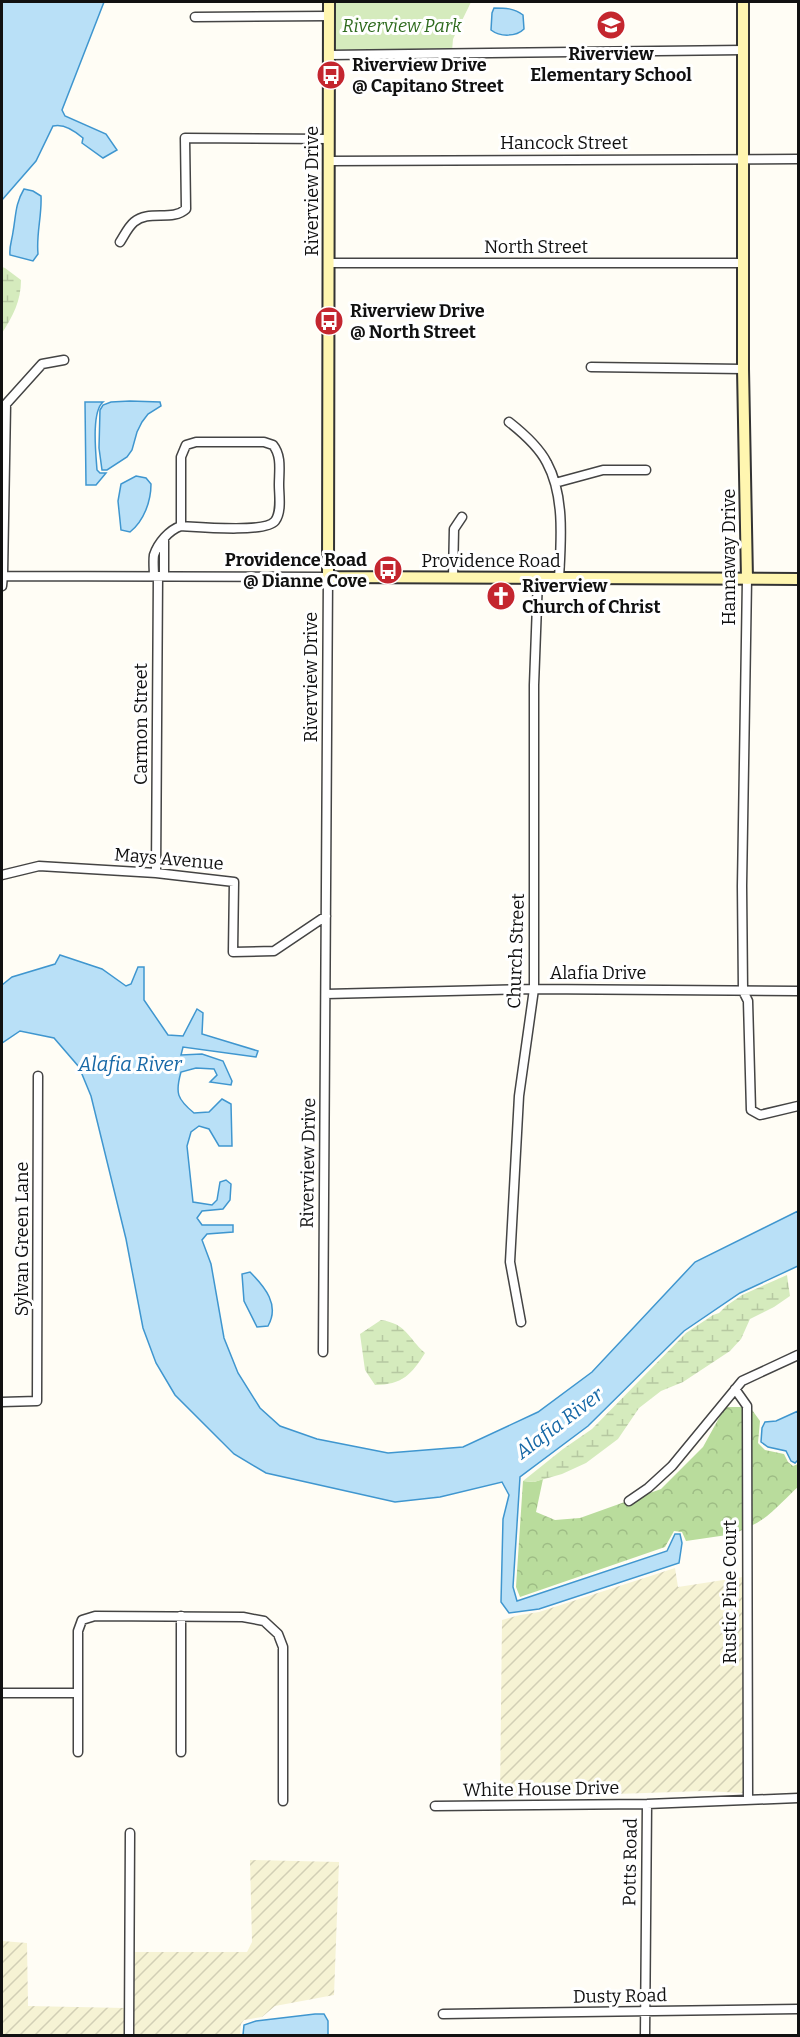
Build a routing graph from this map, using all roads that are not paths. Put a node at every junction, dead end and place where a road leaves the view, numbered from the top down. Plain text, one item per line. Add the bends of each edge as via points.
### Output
1 (329, 2) edge
2 (743, 2) edge
3 (329, 16) junction
4 (195, 17) dead end
5 (743, 50) junction
6 (329, 54) junction
7 (328, 139) junction
8 (743, 159) junction
9 (798, 159) edge
10 (329, 161) junction
11 (120, 242) dead end
12 (328, 263) junction
13 (743, 263) junction
14 (64, 360) dead end
15 (591, 367) dead end
16 (744, 369) junction
17 (509, 422) dead end
18 (646, 470) dead end
19 (555, 483) junction
20 (462, 517) dead end
21 (181, 526) junction
22 (2, 575) edge
23 (159, 576) junction
24 (328, 577) junction
25 (453, 578) junction
26 (538, 578) junction
27 (559, 578) junction
28 (747, 579) junction
29 (798, 579) edge
30 (2, 586) edge
31 (156, 873) junction
32 (2, 875) edge
33 (326, 916) junction
34 (534, 989) junction
35 (743, 991) junction
36 (798, 991) edge
37 (326, 994) junction
38 (38, 1076) dead end
39 (798, 1106) edge
40 (521, 1322) dead end
41 (322, 1352) dead end
42 (798, 1355) edge
43 (735, 1389) junction
44 (2, 1402) edge
45 (629, 1501) dead end
46 (181, 1616) junction
47 (2, 1693) edge
48 (78, 1693) junction
49 (78, 1752) dead end
50 (181, 1752) dead end
51 (748, 1798) junction
52 (798, 1798) edge
53 (283, 1801) dead end
54 (647, 1804) junction
55 (435, 1806) dead end
56 (130, 1833) dead end
57 (798, 2009) edge
58 (645, 2012) junction
59 (442, 2014) dead end
60 (129, 2036) edge
61 (645, 2036) edge

1 - 3 street, Riverview Drive
2 - 5 street, Hannaway Drive
3 - 4 street
3 - 6 street, Riverview Drive
5 - 6 street
5 - 8 street, Hannaway Drive
6 - 7 street, Riverview Drive
7 - 10 street, Riverview Drive
7 - 11 street via 185,138 186,209 180,215 135,221
8 - 9 street, Hancock Street
8 - 10 street, Hancock Street
8 - 13 street, Hannaway Drive
10 - 12 street, Riverview Drive
12 - 13 street, North Street
12 - 24 street, Riverview Drive
13 - 16 street, Hannaway Drive
14 - 22 street via 42,364 6,404
15 - 16 street
16 - 28 street, Hannaway Drive
17 - 19 street via 547,462
18 - 19 street via 603,470
19 - 27 street
20 - 25 street via 453,530
21 - 21 street via 250,529 272,524 279,511 279,455 273,445 196,442 186,446 181,457
21 - 23 street, Carmon Street via 164,538
22 - 23 street, Providence Road
22 - 30 street
23 - 24 street, Providence Road
23 - 31 street, Carmon Street
24 - 25 street, Providence Road
24 - 33 street, Riverview Drive
25 - 26 street, Providence Road
26 - 27 street, Providence Road
26 - 34 street, Church Street
27 - 28 street, Providence Road
28 - 29 street, Providence Road
28 - 35 street, Hannaway Drive
31 - 32 street, Mays Avenue via 39,866
31 - 33 street, Mays Avenue via 234,882 233,952 274,951
33 - 37 street, Riverview Drive
34 - 35 street, Alafia Drive
34 - 37 street, Alafia Drive
34 - 40 street, Church Street via 519,1096 510,1262
35 - 36 street, Alafia Drive
35 - 39 street, Hannaway Drive via 748,1001 751,1110 760,1115
37 - 41 street, Riverview Drive
38 - 44 street, Sylvan Green Lane via 38,1401
42 - 43 street via 742,1381
43 - 45 street via 672,1466
43 - 51 street, Rustic Pine Court via 747,1406
46 - 48 street via 95,1616 82,1620 78,1631
46 - 50 street
46 - 53 street via 243,1617 264,1621 278,1634 283,1647
47 - 48 street
48 - 49 street
51 - 52 street, Potts Road
51 - 54 street, Potts Road
54 - 55 street, White House Drive
54 - 58 street, Potts Road
56 - 60 street
57 - 58 street, Dusty Road
58 - 59 street, Dusty Road
58 - 61 street, Potts Road

